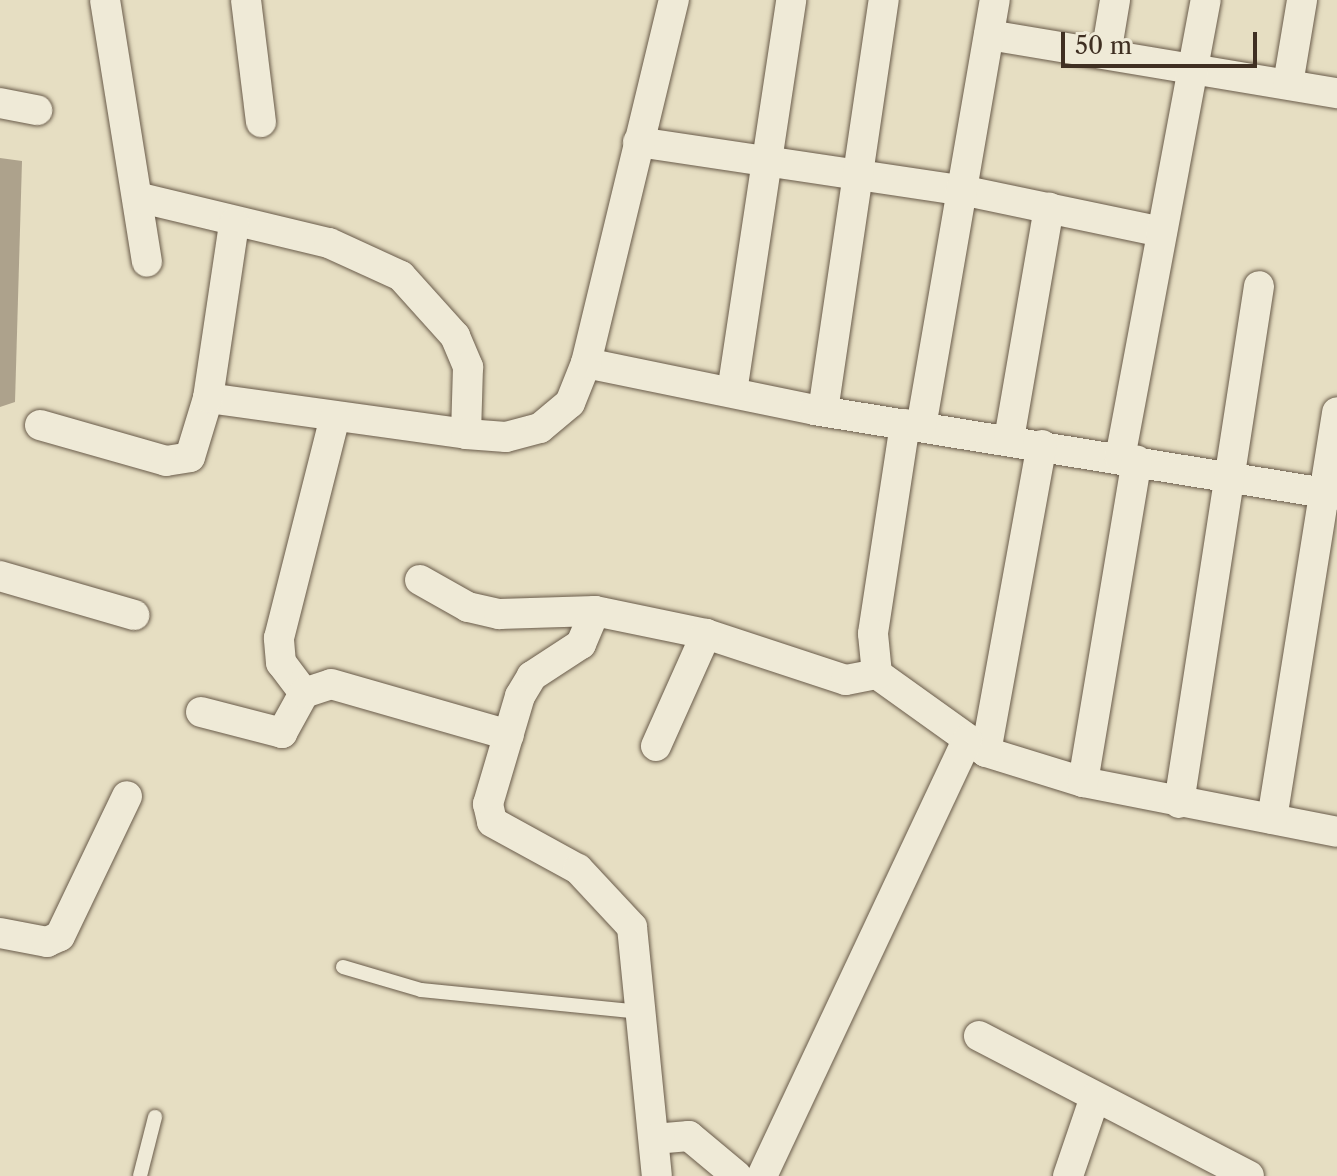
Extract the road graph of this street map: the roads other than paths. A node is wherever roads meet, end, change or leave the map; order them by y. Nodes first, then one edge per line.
1 (105, 0) edge
2 (246, 0) edge
3 (674, 0) edge
4 (791, 0) edge
5 (884, 0) edge
6 (995, 0) edge
7 (1115, 0) edge
8 (1206, 0) edge
9 (1302, 0) edge
10 (989, 35) junction
11 (1106, 54) junction
12 (1193, 68) junction
13 (1288, 84) junction
14 (1337, 93) edge
15 (0, 103) edge
16 (37, 110) dead end
17 (261, 122) dead end
18 (638, 142) junction
19 (767, 161) junction
20 (861, 176) junction
21 (961, 190) junction
22 (137, 197) junction
23 (1049, 207) junction
24 (234, 223) junction
25 (1162, 232) junction
26 (147, 262) dead end
27 (1259, 286) dead end
28 (586, 363) junction
29 (732, 392) junction
30 (208, 398) junction
31 (823, 411) junction
32 (1337, 412) edge
33 (334, 420) junction
34 (40, 425) dead end
35 (913, 425) junction
36 (466, 434) junction
37 (1009, 439) junction
38 (1042, 445) junction
39 (1129, 459) junction
40 (1226, 478) junction
41 (1331, 494) edge
42 (0, 576) edge
43 (420, 580) dead end
44 (595, 611) junction
45 (134, 615) dead end
46 (706, 634) junction
47 (877, 674) junction
48 (304, 693) junction
49 (201, 712) dead end
50 (509, 735) junction
51 (656, 746) dead end
52 (976, 746) junction
53 (1083, 782) junction
54 (127, 796) dead end
55 (1179, 803) junction
56 (1272, 819) junction
57 (1337, 832) edge
58 (0, 933) edge
59 (343, 967) dead end
60 (642, 1012) junction
61 (979, 1036) dead end
62 (1095, 1097) junction
63 (155, 1117) dead end
64 (654, 1139) junction
65 (140, 1176) edge
66 (657, 1176) edge
67 (737, 1176) edge
68 (762, 1176) edge
69 (1068, 1176) edge
70 (1249, 1176) edge

1 - 22 street
2 - 17 street
3 - 18 street
4 - 19 street
5 - 20 street
6 - 10 street
7 - 11 street
8 - 12 street
9 - 13 street
10 - 11 street
10 - 21 street
11 - 12 street
12 - 13 street
12 - 25 street
13 - 14 street
15 - 16 street
18 - 19 street
18 - 28 street
19 - 20 street
19 - 29 street
20 - 21 street
20 - 31 street
21 - 23 street
21 - 35 street
22 - 24 street
22 - 26 street
23 - 25 street
23 - 37 street
24 - 30 street
24 - 36 street
25 - 39 street
27 - 40 street
28 - 29 street
28 - 36 street
29 - 31 street
30 - 33 street
30 - 34 street
31 - 35 street
32 - 41 street
33 - 36 street
33 - 48 street
35 - 37 street
35 - 47 street
37 - 38 street
38 - 39 street
38 - 52 street
39 - 40 street
39 - 53 street
40 - 41 street
40 - 55 street
41 - 56 street
42 - 45 street
43 - 44 street
44 - 46 street
44 - 50 street
46 - 47 street
46 - 51 street
47 - 52 street
48 - 49 street
48 - 50 street
50 - 60 street
52 - 53 street
52 - 68 street
53 - 55 street
54 - 58 street
55 - 56 street
56 - 57 street
59 - 60 lane
60 - 64 street
61 - 62 street
62 - 69 street
62 - 70 street
63 - 65 lane
64 - 66 street
64 - 67 street

